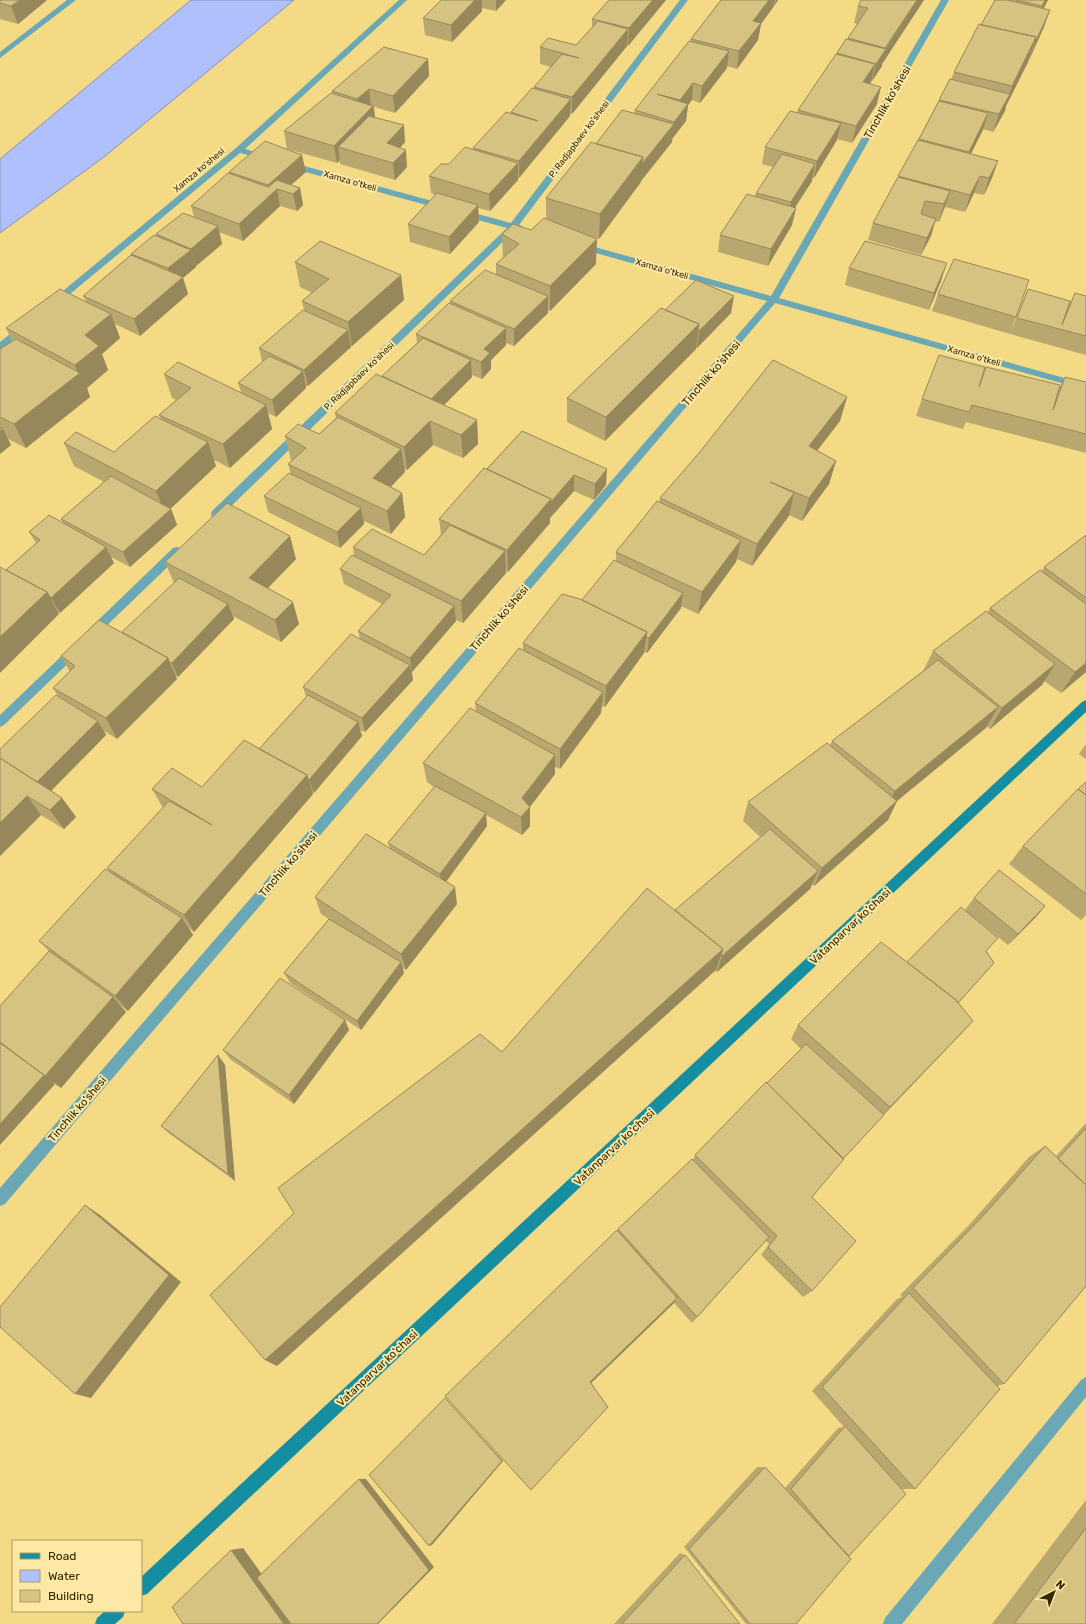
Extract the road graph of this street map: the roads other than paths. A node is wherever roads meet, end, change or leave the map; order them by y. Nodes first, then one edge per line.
1 (72, 0) edge
2 (403, 0) edge
3 (684, 0) edge
4 (945, 0) edge
5 (0, 56) edge
6 (238, 150) junction
7 (513, 227) junction
8 (528, 231) edge
9 (574, 244) edge
10 (773, 300) junction
11 (49, 307) edge
12 (31, 322) edge
13 (0, 347) edge
14 (1086, 387) edge
15 (211, 519) edge
16 (182, 546) edge
17 (1086, 705) edge
18 (0, 722) edge
19 (0, 1199) edge
20 (1086, 1385) edge
21 (142, 1587) edge
22 (116, 1612) edge
23 (103, 1624) edge
24 (891, 1624) edge

1 - 5 street
2 - 6 street, Xamza ko'shesi
3 - 7 street, P. Radjapbaev ko'shesi
4 - 10 street, Tinchlik ko'shesi
6 - 7 street, Xamza o'tkeli
6 - 11 street, Xamza ko'shesi
7 - 8 street, Xamza o'tkeli
7 - 15 street, P. Radjapbaev ko'shesi
9 - 10 street, Xamza o'tkeli
10 - 14 street, Xamza o'tkeli
10 - 19 street, Tinchlik ko'shesi
12 - 13 street
16 - 18 street
17 - 21 street, Vatanparvar ko'chasi
20 - 24 street
22 - 23 street

